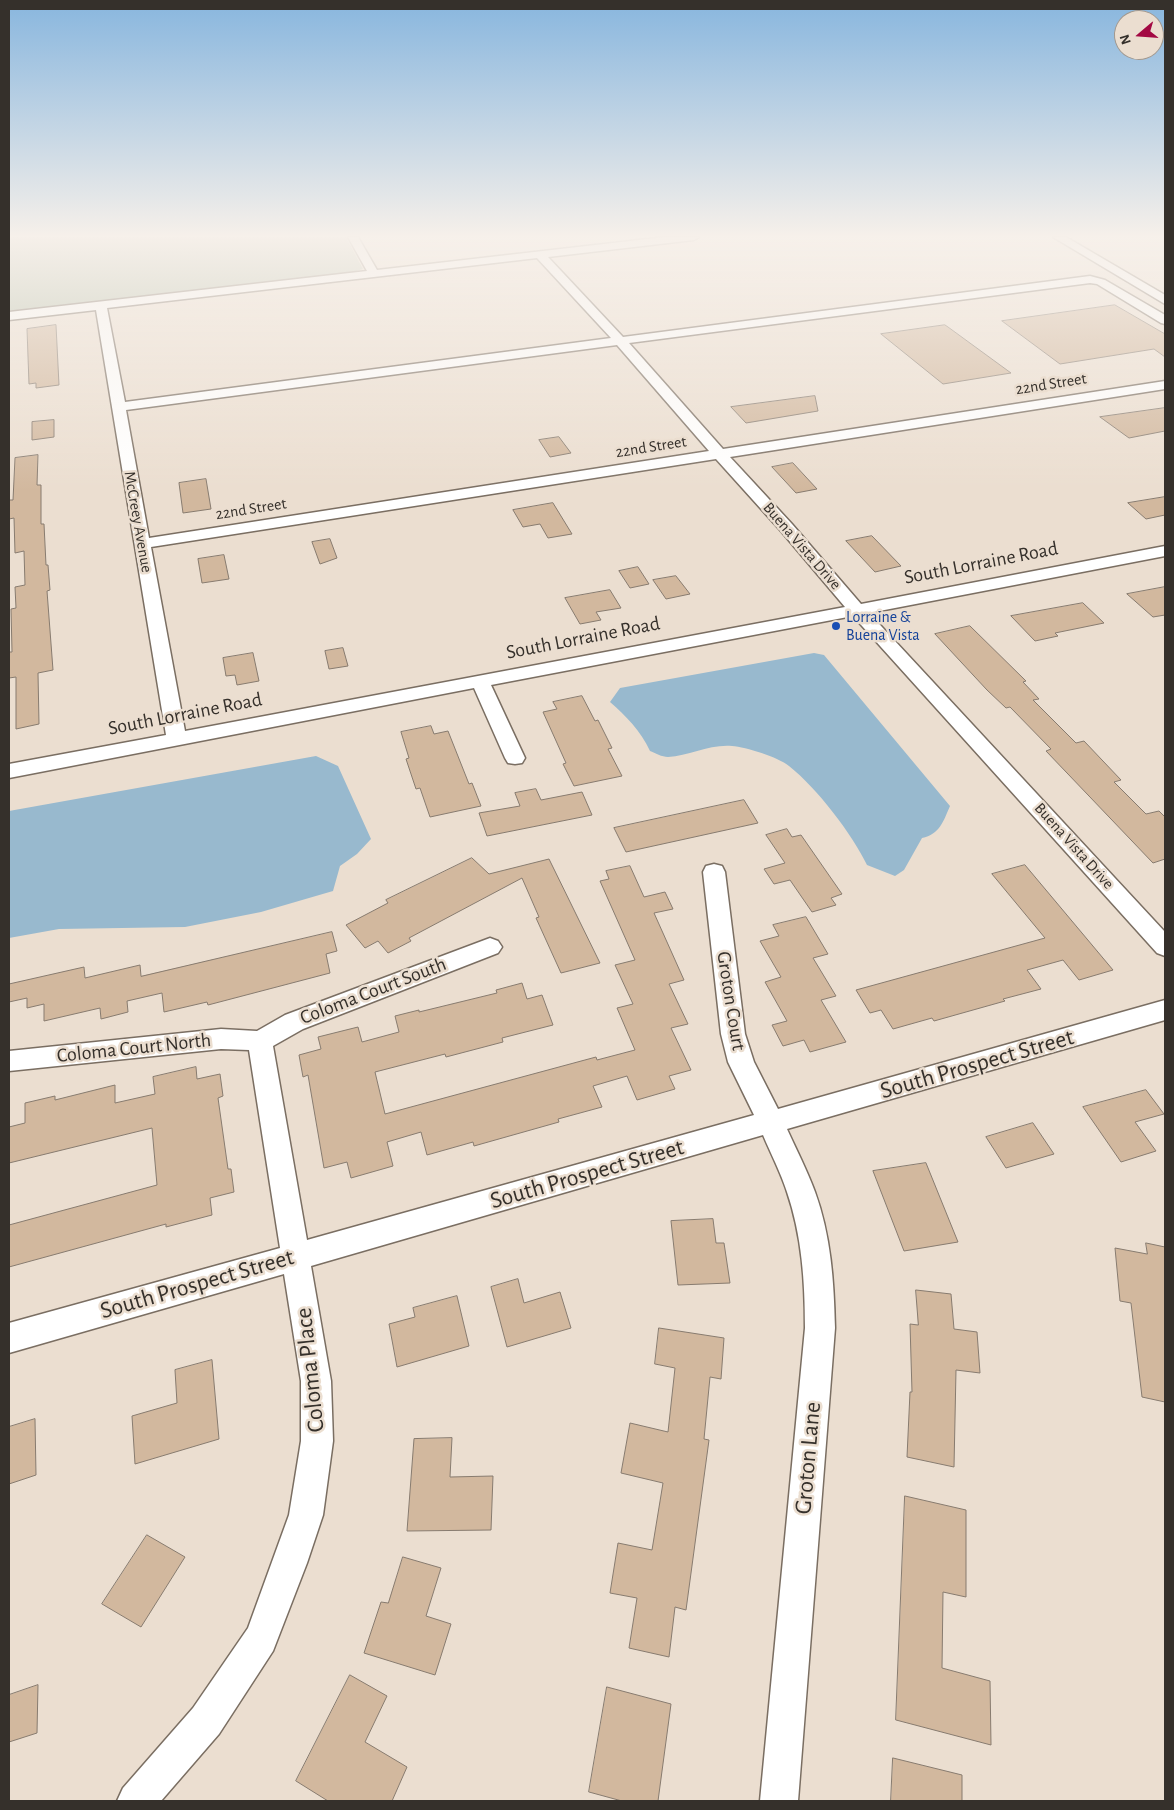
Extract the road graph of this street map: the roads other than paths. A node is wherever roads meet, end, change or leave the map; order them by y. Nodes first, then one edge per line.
1 (104, 321) edge
2 (602, 321) edge
3 (768, 321) edge
4 (620, 341) junction
5 (1165, 385) edge
6 (118, 407) junction
7 (719, 454) junction
8 (142, 544) junction
9 (1165, 551) edge
10 (857, 610) junction
11 (480, 681) junction
12 (176, 738) junction
13 (515, 758) dead end
14 (9, 772) edge
15 (714, 872) dead end
16 (1165, 947) edge
17 (490, 948) dead end
18 (1165, 1010) edge
19 (260, 1041) junction
20 (9, 1060) edge
21 (771, 1122) junction
22 (296, 1257) junction
23 (9, 1338) edge
24 (136, 1801) edge
25 (778, 1801) edge

1 - 6 street, McCreey Avenue
2 - 4 street, Buena Vista Drive
3 - 4 street
4 - 6 street
4 - 7 street, Buena Vista Drive
5 - 7 street, 22nd Street
6 - 8 street, McCreey Avenue
7 - 8 street, 22nd Street
7 - 10 street, Buena Vista Drive
8 - 12 street, McCreey Avenue
9 - 10 street, South Lorraine Road
10 - 11 street, South Lorraine Road
10 - 16 street, Buena Vista Drive
11 - 12 street, South Lorraine Road
11 - 13 street
12 - 14 street, South Lorraine Road
15 - 21 street, Groton Court
17 - 19 street, Coloma Court South
18 - 21 street, South Prospect Street
19 - 20 street, Coloma Court North
19 - 22 street, Coloma Place
21 - 22 street, South Prospect Street
21 - 25 street, Groton Lane
22 - 23 street, South Prospect Street
22 - 24 street, Coloma Place

